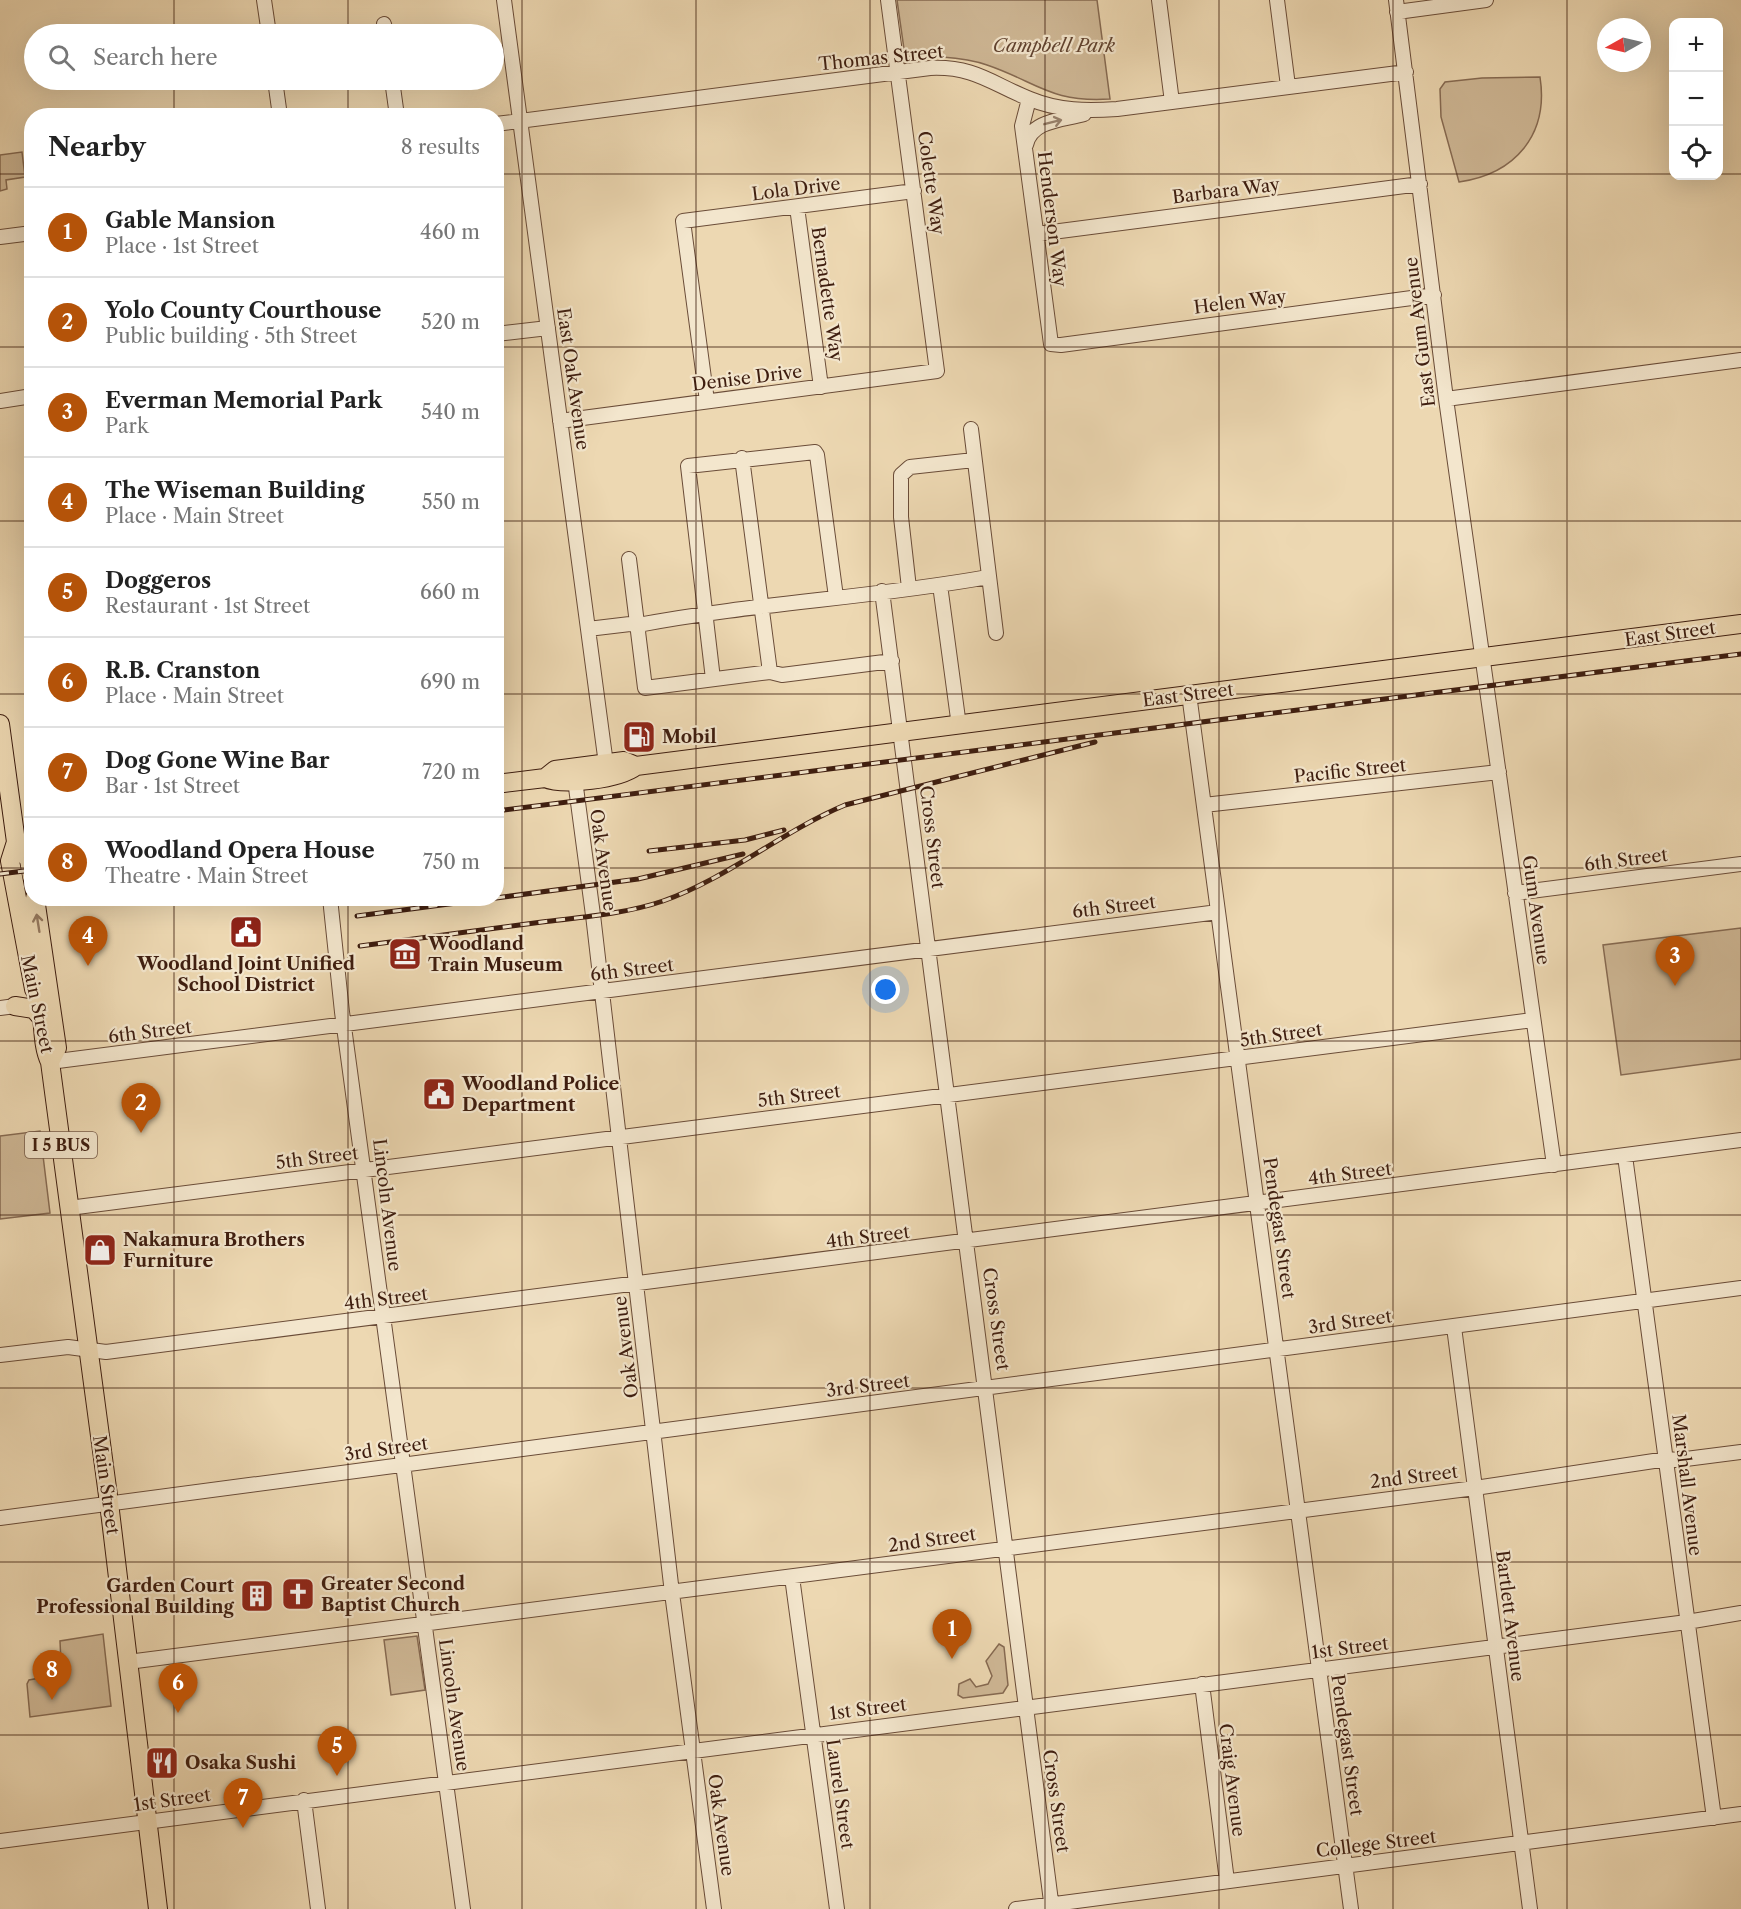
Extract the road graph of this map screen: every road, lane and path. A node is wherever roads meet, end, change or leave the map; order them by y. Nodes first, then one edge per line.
1 (264, 0) edge
2 (504, 0) edge
3 (888, 0) edge
4 (1159, 0) edge
5 (1277, 0) edge
6 (1486, 0) edge
7 (1396, 6) edge
8 (268, 24) edge
9 (898, 72) junction
10 (1406, 72) junction
11 (1288, 87) junction
12 (276, 90) edge
13 (393, 90) edge
14 (1029, 99) junction
15 (1172, 102) junction
16 (279, 108) edge
17 (396, 108) edge
18 (1095, 111) junction
19 (520, 120) junction
20 (504, 123) edge
21 (1025, 150) junction
22 (1420, 184) junction
23 (914, 191) junction
24 (797, 207) junction
25 (24, 234) edge
26 (1037, 234) junction
27 (0, 237) edge
28 (1434, 295) junction
29 (548, 328) junction
30 (504, 333) edge
31 (1051, 344) joint
32 (1741, 360) edge
33 (938, 371) joint
34 (821, 387) junction
35 (24, 397) edge
36 (1446, 399) junction
37 (0, 400) edge
38 (707, 401) junction
39 (560, 421) junction
40 (971, 429) dead end
41 (742, 458) junction
42 (974, 460) junction
43 (629, 559) dead end
44 (988, 577) junction
45 (940, 585) junction
46 (909, 588) junction
47 (882, 591) junction
48 (836, 597) junction
49 (761, 606) junction
50 (706, 612) junction
51 (1741, 624) edge
52 (638, 625) junction
53 (588, 629) junction
54 (996, 633) dead end
55 (1483, 659) junction
56 (892, 661) junction
57 (770, 672) junction
58 (713, 679) junction
59 (1189, 694) junction
60 (0, 724) edge
61 (959, 726) junction
62 (901, 734) junction
63 (606, 764) junction
64 (636, 766) junction
65 (1499, 772) junction
66 (545, 778) junction
67 (574, 780) junction
68 (504, 783) edge
69 (1204, 805) junction
70 (16, 842) edge
71 (1741, 864) edge
72 (1515, 893) junction
73 (36, 906) edge
74 (331, 906) edge
75 (1218, 912) junction
76 (929, 949) junction
77 (34, 989) junction
78 (602, 992) junction
79 (7, 1007) edge
80 (40, 1016) junction
81 (1533, 1020) junction
82 (345, 1025) junction
83 (1238, 1059) junction
84 (50, 1064) junction
85 (948, 1096) junction
86 (619, 1137) junction
87 (1741, 1140) edge
88 (1625, 1156) junction
89 (1554, 1165) junction
90 (364, 1170) junction
91 (1257, 1204) junction
92 (69, 1208) junction
93 (967, 1242) junction
94 (637, 1285) junction
95 (1741, 1288) edge
96 (1644, 1302) junction
97 (384, 1317) junction
98 (1454, 1327) junction
99 (87, 1349) junction
100 (1277, 1350) junction
101 (0, 1355) edge
102 (986, 1388) junction
103 (654, 1432) junction
104 (1741, 1452) edge
105 (1667, 1459) junction
106 (403, 1465) junction
107 (1475, 1488) junction
108 (109, 1503) junction
109 (1298, 1510) junction
110 (0, 1518) edge
111 (1006, 1549) junction
112 (792, 1577) junction
113 (672, 1593) junction
114 (1741, 1613) edge
115 (1687, 1623) junction
116 (425, 1625) junction
117 (1496, 1647) junction
118 (128, 1662) junction
119 (1319, 1670) junction
120 (1202, 1684) junction
121 (1025, 1707) junction
122 (813, 1734) junction
123 (692, 1750) junction
124 (447, 1782) junction
125 (304, 1800) junction
126 (1741, 1815) edge
127 (1714, 1818) junction
128 (148, 1821) junction
129 (0, 1841) edge
130 (1522, 1843) junction
131 (1345, 1866) junction
132 (1227, 1881) junction
133 (1052, 1907) edge
134 (158, 1909) edge
135 (318, 1909) edge
136 (463, 1909) edge
137 (714, 1909) edge
138 (837, 1909) edge
139 (1016, 1909) edge
140 (1351, 1909) edge
141 (1530, 1909) edge

1 - 8 street
2 - 19 street, East Oak Avenue
3 - 9 street, Colette Way
4 - 15 street
5 - 11 street
6 - 7 street
7 - 10 street, East Gum Avenue
9 - 14 street, Thomas Street
9 - 19 street, Thomas Street
9 - 23 street, Colette Way
10 - 11 street, Thomas Street
10 - 22 street, East Gum Avenue
11 - 15 street, Thomas Street
12 - 16 street
13 - 17 street
14 - 18 street, Thomas Street
14 - 21 street, Henderson Way
15 - 18 street, Thomas Street
21 -> 18 street
19 - 20 street, Thomas Street
19 - 29 street, East Oak Avenue
21 - 26 street, Henderson Way
22 - 26 street, Barbara Way
22 - 28 street, East Gum Avenue
23 - 24 street, Lola Drive
23 - 33 street, Colette Way
24 - 34 street, Bernadette Way
24 - 38 street, Lola Drive
25 - 27 street
26 - 31 street, Henderson Way
28 - 31 street, Helen Way
28 - 36 street, East Gum Avenue
29 - 30 street
29 - 39 street, East Oak Avenue
32 - 36 street
33 - 34 street, Denise Drive
34 - 38 street, Denise Drive
35 - 37 street
36 - 55 street, East Gum Avenue
38 - 39 street, Denise Drive
39 - 53 street, East Oak Avenue
40 - 42 street
41 - 48 street
41 - 49 street
41 - 50 street
42 - 44 street
42 - 46 street
43 - 52 street
44 - 45 street
44 - 54 street
45 - 46 street
45 - 61 street
46 - 47 street
47 - 48 street
47 - 56 street, Cross Street
48 - 49 street
49 - 50 street
49 - 57 street
50 - 52 street
50 - 58 street
51 - 55 main road, East Street
52 - 53 street
52 - 58 street
53 - 63 street, East Oak Avenue
55 - 59 main road, East Street
55 - 65 street, Gum Avenue
56 - 57 street
56 - 62 street, Cross Street
57 - 58 street
59 - 61 main road, East Street
59 - 69 street, Pendegast Street
60 - 70 main road, I 5 BUS
61 - 62 main road, East Street
62 - 64 main road, East Street
62 - 76 street, Cross Street
63 - 64 main road, East Street
63 - 66 main road, East Street
64 - 67 main road, East Street
65 - 69 street, Pacific Street
65 - 72 street, Gum Avenue
66 - 67 main road, East Street
66 - 68 main road, East Street
67 - 78 street, Oak Avenue
69 - 75 street, Pendegast Street
70 - 77 main road, Main Street / I 5 BUS
71 - 72 street, 6th Street
72 - 81 street, Gum Avenue
84 -> 73 main road, Main Street / I 5 BUS
74 - 82 street, Lincoln Avenue
75 - 76 street, 6th Street
75 - 83 street, Pendegast Street
76 - 78 street, 6th Street
76 - 85 street, Cross Street
77 - 79 main road
77 - 80 main road, Main Street / I 5 BUS
78 - 82 street, 6th Street
78 - 86 street, Oak Avenue
79 - 80 main road
80 - 84 main road, Main Street / I 5 BUS
81 - 83 street, 5th Street
81 - 89 street, Gum Avenue
82 - 84 street, 6th Street
82 - 90 street, Lincoln Avenue
83 - 85 street, 5th Street
83 - 91 street, Pendegast Street
84 - 92 main road, Main Street / I 5 BUS
85 - 86 street, 5th Street
85 - 93 street, Cross Street
86 - 90 street, 5th Street
86 - 94 street, Oak Avenue
87 - 88 street, 4th Street
88 - 89 street, 4th Street
88 - 96 street, Marshall Avenue
89 - 91 street, 4th Street
90 - 92 street, 5th Street
90 - 97 street, Lincoln Avenue
91 - 93 street, 4th Street
91 - 100 street, Pendegast Street
92 - 99 main road, Main Street / I 5 BUS
93 - 94 street, 4th Street
93 - 102 street, Cross Street
94 - 97 street, 4th Street
94 - 103 street, Oak Avenue
95 - 96 street, 3rd Street
96 - 98 street, 3rd Street
96 - 105 street, Marshall Avenue
97 - 99 street, 4th Street
97 - 106 street, Lincoln Avenue
98 - 100 street, 3rd Street
98 - 107 street, Bartlett Avenue
99 - 101 street, 4th Street
99 - 108 main road, Main Street / I 5 BUS
100 - 102 street, 3rd Street
100 - 109 street, Pendegast Street
102 - 103 street, 3rd Street
102 - 111 street, Cross Street
103 - 106 street, 3rd Street
103 - 113 street, Oak Avenue
104 - 105 street, 2nd Street
105 - 107 street, 2nd Street
105 - 115 street, Marshall Avenue
106 - 108 street, 3rd Street
106 - 116 street, Lincoln Avenue
107 - 109 street, 2nd Street
107 - 117 street, Bartlett Avenue
108 - 110 street, 3rd Street
108 - 118 main road, Main Street / I 5 BUS
109 - 111 street, 2nd Street
109 - 119 street, Pendegast Street
111 - 112 street, 2nd Street
111 - 121 street, Cross Street
112 - 113 street, 2nd Street
112 - 122 street, Laurel Street
113 - 116 street, 2nd Street
113 - 123 street, Oak Avenue
114 - 115 street, 1st Street
115 - 117 street, 1st Street
115 - 127 street, Marshall Avenue
116 - 118 street, 2nd Street
116 - 124 street, Lincoln Avenue
117 - 119 street, 1st Street
117 - 130 street, Bartlett Avenue
118 - 128 main road, Main Street / I 5 BUS
119 - 120 street, 1st Street
119 - 131 street, Pendegast Street
120 - 121 street, 1st Street
120 - 132 street, Craig Avenue
121 - 122 street, 1st Street
121 - 133 street, Cross Street
122 - 123 street, 1st Street
122 - 138 street, Laurel Street
123 - 124 street, 1st Street
123 - 137 street, Oak Avenue
124 - 125 street, 1st Street
124 - 136 street, Lincoln Avenue
125 - 128 street, 1st Street
125 - 135 street
126 - 127 street, College Street
127 - 130 street, College Street
128 - 129 street, 1st Street
128 - 134 main road, Main Street / I 5 BUS
130 - 131 street, College Street
130 - 141 street, Bartlett Avenue
131 - 132 street, College Street
131 - 140 street, Pendegast Street
132 - 133 street, College Street
133 - 139 street, College Street

